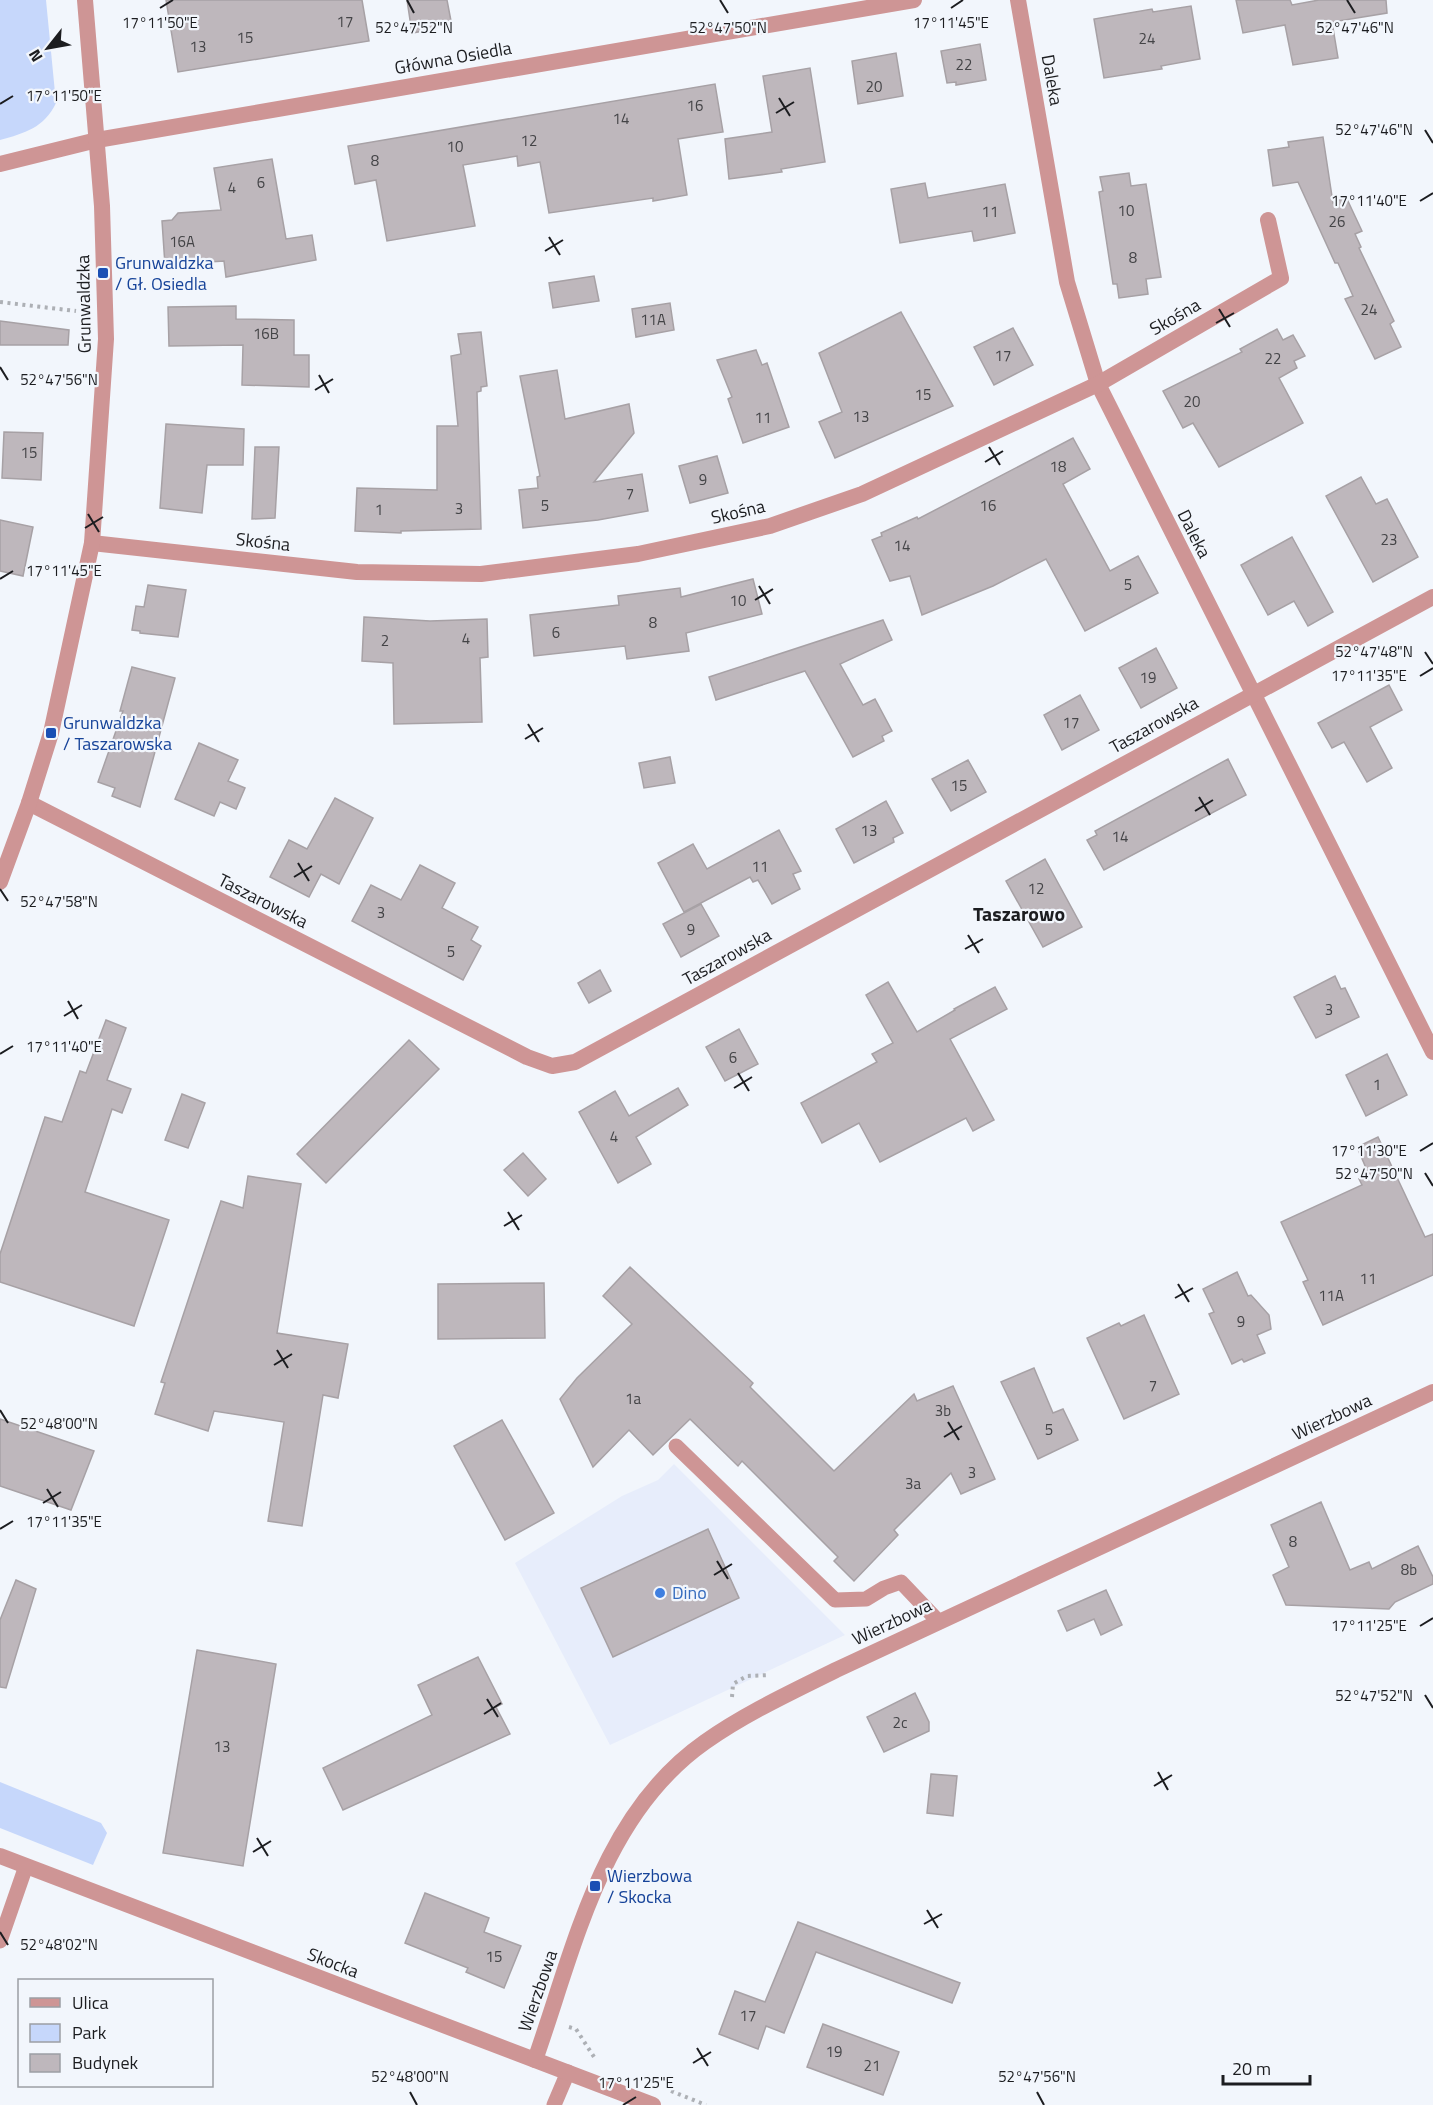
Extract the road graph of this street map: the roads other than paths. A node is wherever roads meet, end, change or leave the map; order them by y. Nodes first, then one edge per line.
1 (85, 0) edge
2 (914, 0) edge
3 (1018, 0) edge
4 (97, 140) junction
5 (0, 164) edge
6 (1268, 220) dead end
7 (1098, 384) junction
8 (92, 543) junction
9 (1433, 597) edge
10 (1252, 694) junction
11 (29, 803) junction
12 (0, 882) edge
13 (1433, 1052) edge
14 (1433, 1392) edge
15 (676, 1446) dead end
16 (939, 1622) junction
17 (0, 1856) edge
18 (26, 1866) junction
19 (0, 1941) edge
20 (535, 2060) junction
21 (568, 2072) junction
22 (554, 2105) edge
23 (653, 2105) edge

1 - 4 street, Grunwaldzka
2 - 4 street, Główna Osiedla
3 - 7 street, Daleka
4 - 5 street, Główna Osiedla
4 - 8 street, Grunwaldzka
6 - 7 street, Skośna
7 - 8 street, Skośna
7 - 10 street, Daleka
8 - 11 street, Grunwaldzka
9 - 10 street, Taszarowska
10 - 11 street, Taszarowska
10 - 13 street, Daleka
11 - 12 street, Grunwaldzka
14 - 16 street, Wierzbowa
15 - 16 lane
16 - 20 street, Wierzbowa
17 - 18 street, Skocka
18 - 19 lane
18 - 20 street, Skocka
20 - 21 street, Skocka
21 - 22 lane
21 - 23 street, Skocka

